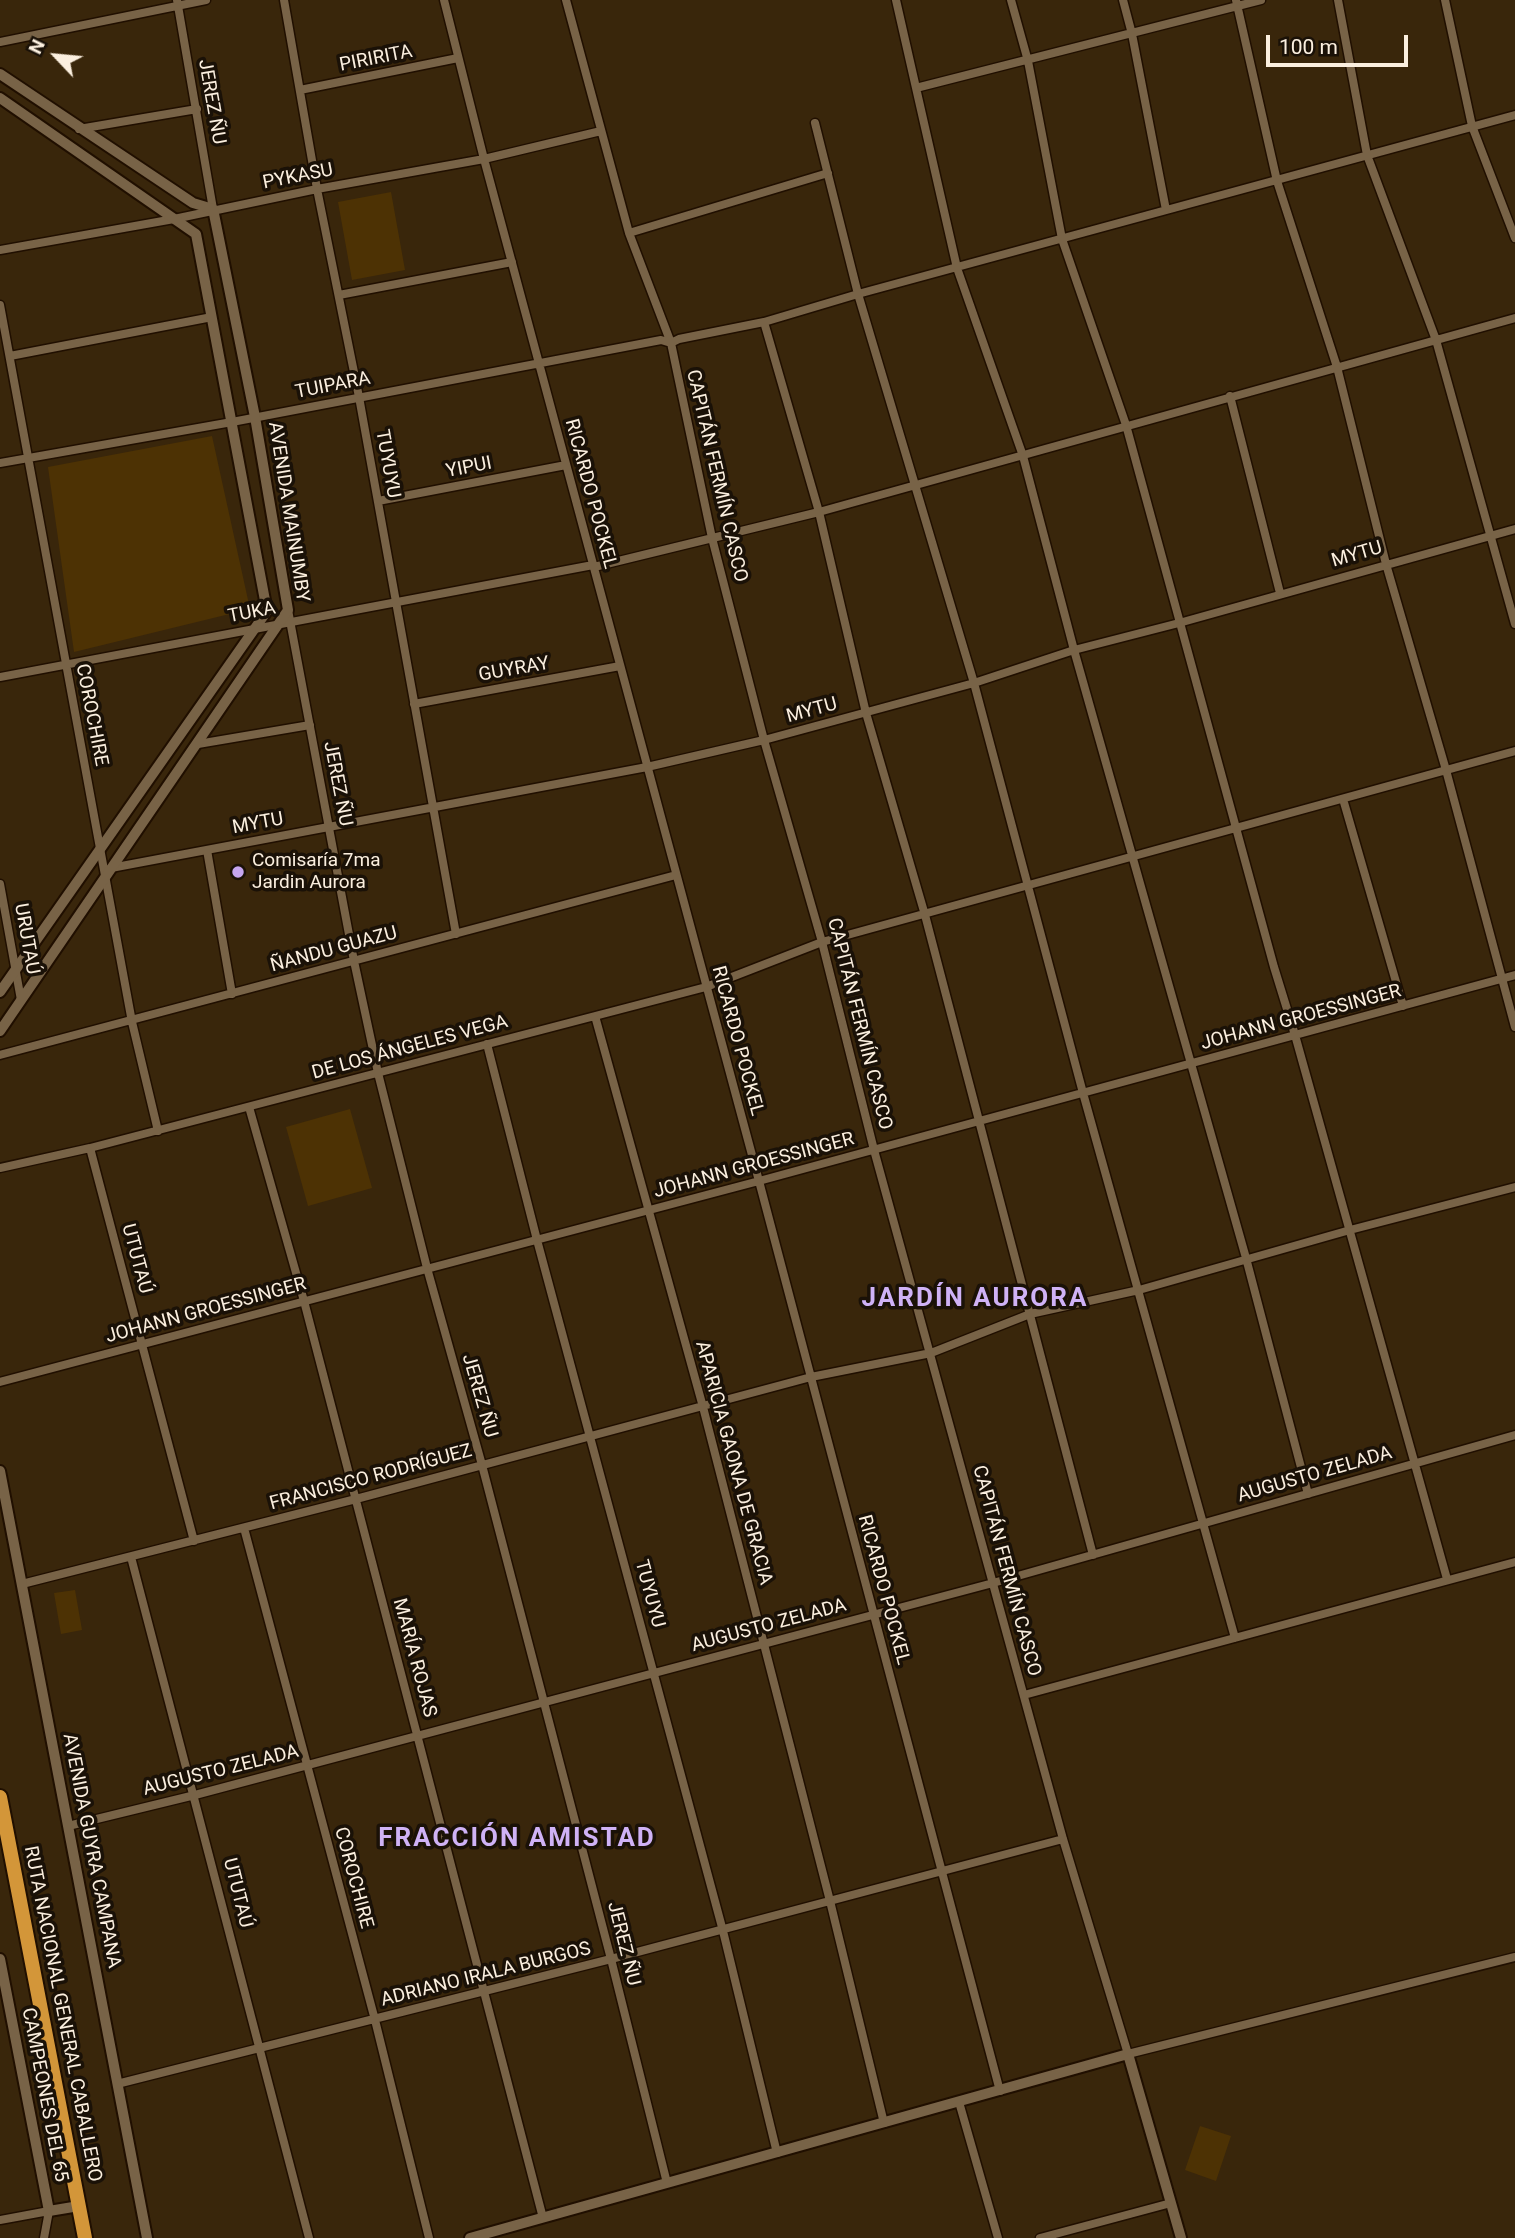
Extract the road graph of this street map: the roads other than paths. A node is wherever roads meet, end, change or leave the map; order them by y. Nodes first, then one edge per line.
1 (206, 0) edge
2 (284, 0) edge
3 (444, 0) edge
4 (566, 0) edge
5 (896, 0) edge
6 (1011, 0) edge
7 (1124, 0) edge
8 (1261, 0) edge
9 (1338, 0) edge
10 (1446, 0) edge
11 (177, 2) edge
12 (1237, 3) edge
13 (1132, 34) junction
14 (0, 42) edge
15 (458, 58) junction
16 (1028, 61) junction
17 (0, 74) edge
18 (916, 88) junction
19 (300, 90) junction
20 (0, 98) edge
21 (197, 109) junction
22 (1515, 115) edge
23 (815, 123) dead end
24 (1472, 126) junction
25 (79, 129) junction
26 (601, 131) junction
27 (1367, 155) junction
28 (484, 159) junction
29 (828, 173) junction
30 (1276, 181) junction
31 (317, 189) junction
32 (214, 209) junction
33 (1166, 211) junction
34 (174, 219) junction
35 (629, 233) junction
36 (1515, 238) edge
37 (1062, 239) junction
38 (0, 250) edge
39 (512, 262) junction
40 (957, 268) junction
41 (858, 294) junction
42 (339, 295) junction
43 (0, 305) edge
44 (212, 317) junction
45 (1515, 318) edge
46 (764, 322) junction
47 (1436, 340) junction
48 (671, 343) junction
49 (10, 356) junction
50 (539, 363) junction
51 (1337, 367) junction
52 (1230, 396) junction
53 (359, 397) junction
54 (255, 417) junction
55 (233, 422) junction
56 (1126, 425) junction
57 (1023, 456) junction
58 (29, 458) junction
59 (0, 463) edge
60 (566, 465) junction
61 (915, 484) junction
62 (377, 501) junction
63 (819, 512) junction
64 (1515, 528) edge
65 (1489, 536) junction
66 (712, 538) junction
67 (1386, 564) junction
68 (594, 566) junction
69 (1280, 593) junction
70 (395, 604) junction
71 (286, 619) junction
72 (1180, 623) junction
73 (1515, 624) edge
74 (254, 629) junction
75 (1074, 650) junction
76 (65, 665) junction
77 (621, 667) junction
78 (0, 677) edge
79 (974, 683) junction
80 (414, 705) junction
81 (866, 713) junction
82 (310, 725) junction
83 (764, 740) junction
84 (198, 744) junction
85 (1515, 751) edge
86 (648, 767) junction
87 (1446, 770) junction
88 (1343, 799) junction
89 (433, 808) junction
90 (330, 827) junction
91 (1236, 827) junction
92 (101, 846) junction
93 (207, 850) junction
94 (1132, 856) junction
95 (108, 871) junction
96 (676, 875) junction
97 (0, 884) edge
98 (1027, 885) junction
99 (925, 915) junction
100 (456, 934) junction
101 (822, 942) junction
102 (354, 961) junction
103 (16, 970) junction
104 (1515, 975) edge
105 (1502, 979) junction
106 (706, 987) junction
107 (0, 992) edge
108 (232, 994) junction
109 (21, 1000) junction
110 (1403, 1006) junction
111 (595, 1016) junction
112 (132, 1022) junction
113 (1515, 1027) edge
114 (0, 1031) edge
115 (1295, 1035) junction
116 (487, 1044) junction
117 (0, 1055) edge
118 (1191, 1064) junction
119 (378, 1073) junction
120 (1083, 1093) junction
121 (249, 1107) junction
122 (979, 1122) junction
123 (158, 1131) junction
124 (90, 1148) junction
125 (874, 1150) junction
126 (0, 1167) edge
127 (760, 1181) junction
128 (1515, 1187) edge
129 (650, 1211) junction
130 (1350, 1230) junction
131 (537, 1240) junction
132 (1246, 1258) junction
133 (427, 1268) junction
134 (1139, 1290) junction
135 (304, 1301) junction
136 (1030, 1314) junction
137 (142, 1346) junction
138 (931, 1353) junction
139 (811, 1377) junction
140 (0, 1382) edge
141 (703, 1408) junction
142 (1515, 1435) edge
143 (591, 1437) junction
144 (1413, 1464) junction
145 (482, 1465) junction
146 (0, 1471) edge
147 (1308, 1494) junction
148 (356, 1499) junction
149 (1204, 1524) junction
150 (244, 1528) junction
151 (194, 1541) junction
152 (1094, 1555) junction
153 (131, 1557) junction
154 (1515, 1562) edge
155 (1447, 1579) junction
156 (993, 1583) junction
157 (22, 1584) junction
158 (873, 1615) junction
159 (1235, 1638) junction
160 (764, 1644) junction
161 (654, 1674) junction
162 (1024, 1695) junction
163 (544, 1701) junction
164 (418, 1735) junction
165 (307, 1766) junction
166 (195, 1795) junction
167 (0, 1797) edge
168 (68, 1826) junction
169 (1063, 1839) junction
170 (942, 1870) junction
171 (830, 1901) junction
172 (723, 1931) junction
173 (1515, 1957) edge
174 (0, 1959) edge
175 (611, 1959) junction
176 (484, 1991) junction
177 (375, 2020) junction
178 (260, 2049) junction
179 (1128, 2054) junction
180 (117, 2084) junction
181 (1000, 2091) junction
182 (959, 2102) junction
183 (884, 2123) junction
184 (777, 2153) junction
185 (667, 2183) junction
186 (1171, 2203) junction
187 (79, 2206) junction
188 (49, 2211) junction
189 (542, 2218) junction
190 (0, 2220) edge
191 (44, 2238) edge
192 (85, 2238) edge
193 (147, 2238) edge
194 (309, 2238) edge
195 (429, 2238) edge
196 (470, 2238) edge
197 (998, 2238) edge
198 (1040, 2238) edge
199 (1181, 2238) edge

1 - 11 street
2 - 19 street, TUYUYU
3 - 15 street, RICARDO POCKEL
4 - 26 street, CAPITÁN FERMÍN CASCO
5 - 18 street
6 - 16 street
7 - 13 street
8 - 12 street
9 - 27 street
10 - 24 street
11 - 14 street
11 - 21 street, JEREZ ÑU
12 - 13 street
12 - 30 street
13 - 16 street
13 - 33 street
15 - 19 street, PIRIRITA
15 - 28 street, RICARDO POCKEL
16 - 18 street
16 - 37 street
17 - 25 street
18 - 40 street
19 - 31 street, TUYUYU
20 - 34 street, AVENIDA MAINUMBY
21 - 25 street
21 - 32 street, JEREZ ÑU
22 - 24 street, TUIPARA
23 - 29 street
24 - 27 street, TUIPARA
24 - 36 street
25 - 32 street
26 - 28 street, PYKASU
26 - 35 street, CAPITÁN FERMÍN CASCO
27 - 30 street, TUIPARA
27 - 47 street
28 - 31 street, PYKASU
28 - 39 street, RICARDO POCKEL
29 - 35 street
29 - 41 street
30 - 33 street, TUIPARA
30 - 51 street
31 - 32 street, PYKASU
31 - 42 street, TUYUYU
32 - 34 street, PYKASU
32 - 54 street, AVENIDA MAINUMBY
33 - 37 street, TUIPARA
34 - 38 street, PYKASU
34 - 44 street, AVENIDA MAINUMBY
35 - 48 street, CAPITÁN FERMÍN CASCO
37 - 40 street, TUIPARA
37 - 56 street
39 - 42 street
39 - 50 street, RICARDO POCKEL
40 - 41 street, TUIPARA
40 - 57 street
41 - 46 street, TUIPARA
41 - 61 street
42 - 53 street, TUYUYU
43 - 49 street, COROCHIRE
44 - 49 street
44 - 55 street, AVENIDA MAINUMBY
45 - 47 street, TUKA
46 - 48 street, TUIPARA
46 - 63 street
47 - 51 street, TUKA
47 - 65 street
48 - 50 street, TUIPARA
48 - 66 street, CAPITÁN FERMÍN CASCO
49 - 58 street, COROCHIRE
50 - 53 street, TUIPARA
50 - 60 street, RICARDO POCKEL
51 - 52 street, TUKA
51 - 67 street
52 - 56 street, TUKA
52 - 69 street
53 - 54 street, TUIPARA
53 - 62 street, TUYUYU
54 - 55 street, TUIPARA
54 - 71 street, AVENIDA MAINUMBY
55 - 58 street, TUIPARA
55 - 74 street, AVENIDA MAINUMBY
56 - 57 street, TUKA
56 - 72 street
57 - 61 street, TUKA
57 - 75 street
58 - 59 street, TUIPARA
58 - 76 street, COROCHIRE
60 - 62 street, YIPUI
60 - 68 street, RICARDO POCKEL
61 - 63 street, TUKA
61 - 79 street
62 - 70 street, TUYUYU
63 - 66 street, TUKA
63 - 81 street
64 - 65 street, MYTU
65 - 67 street, MYTU
65 - 73 street
66 - 68 street, TUKA
66 - 83 street, CAPITÁN FERMÍN CASCO
67 - 69 street, MYTU
67 - 87 street
68 - 70 street, TUKA
68 - 77 street, RICARDO POCKEL
69 - 72 street, MYTU
70 - 71 street, TUKA
70 - 80 street, TUYUYU
71 - 74 street, TUKA
71 - 82 street, JEREZ ÑU
71 - 84 street, AVENIDA MAINUMBY
72 - 75 street, MYTU
72 - 91 street
74 - 76 street, TUKA
74 - 92 street, AVENIDA MAINUMBY
75 - 79 street, MYTU
75 - 94 street
76 - 78 street, TUKA
76 - 92 street, COROCHIRE
77 - 80 street, GUYRAY
77 - 86 street, RICARDO POCKEL
79 - 81 street, MYTU
79 - 98 street
80 - 89 street, TUYUYU
81 - 83 street, MYTU
81 - 99 street
82 - 84 street
82 - 90 street, JEREZ ÑU
83 - 86 street, MYTU
83 - 101 street, CAPITÁN FERMÍN CASCO
84 - 95 street, AVENIDA MAINUMBY
85 - 87 street, DE LOS ÁNGELES VEGA
86 - 89 street, MYTU
86 - 96 street, RICARDO POCKEL
87 - 88 street, DE LOS ÁNGELES VEGA
87 - 105 street
88 - 91 street, DE LOS ÁNGELES VEGA
88 - 110 street
89 - 90 street, MYTU
89 - 100 street, TUYUYU
90 - 93 street, MYTU
90 - 102 street, JEREZ ÑU
91 - 94 street, DE LOS ÁNGELES VEGA
91 - 115 street
92 - 95 street, COROCHIRE
92 - 103 street, AVENIDA MAINUMBY
93 - 95 street, MYTU
93 - 108 street
94 - 98 street, DE LOS ÁNGELES VEGA
94 - 118 street
95 - 109 street, AVENIDA MAINUMBY
95 - 112 street, COROCHIRE
96 - 100 street, ÑANDU GUAZU
96 - 106 street, RICARDO POCKEL
97 - 103 street, URUTAÚ
98 - 99 street, DE LOS ÁNGELES VEGA
98 - 120 street
99 - 101 street, DE LOS ÁNGELES VEGA
99 - 122 street
100 - 102 street, ÑANDU GUAZU
101 - 106 street, DE LOS ÁNGELES VEGA
101 - 125 street, CAPITÁN FERMÍN CASCO
102 - 108 street, ÑANDU GUAZU
102 - 119 street, JEREZ ÑU
103 - 107 street, AVENIDA MAINUMBY
103 - 109 street, URUTAÚ
104 - 105 street, JOHANN GROESSINGER
105 - 110 street, JOHANN GROESSINGER
105 - 113 street
106 - 111 street, DE LOS ÁNGELES VEGA
106 - 127 street, RICARDO POCKEL
108 - 112 street, ÑANDU GUAZU
109 - 114 street, AVENIDA MAINUMBY
110 - 115 street, JOHANN GROESSINGER
111 - 116 street, DE LOS ÁNGELES VEGA
111 - 129 street, APARICIA GAONA DE GRACIA
112 - 117 street, ÑANDU GUAZU
112 - 123 street, COROCHIRE
115 - 118 street, JOHANN GROESSINGER
115 - 130 street
116 - 119 street, DE LOS ÁNGELES VEGA
116 - 131 street, TUYUYU
118 - 120 street, JOHANN GROESSINGER
118 - 132 street
119 - 121 street, DE LOS ÁNGELES VEGA
119 - 133 street, JEREZ ÑU
120 - 122 street, JOHANN GROESSINGER
120 - 134 street
121 - 123 street, DE LOS ÁNGELES VEGA
121 - 135 street, MARÍA ROJAS
122 - 125 street, JOHANN GROESSINGER
122 - 136 street
123 - 124 street, DE LOS ÁNGELES VEGA
124 - 126 street, DE LOS ÁNGELES VEGA
124 - 137 street, UTUTAÚ
125 - 127 street, JOHANN GROESSINGER
125 - 138 street, CAPITÁN FERMÍN CASCO
127 - 129 street, JOHANN GROESSINGER
127 - 139 street, RICARDO POCKEL
128 - 130 street, FRANCISCO RODRÍGUEZ
129 - 131 street, JOHANN GROESSINGER
129 - 141 street, APARICIA GAONA DE GRACIA
130 - 132 street, FRANCISCO RODRÍGUEZ
130 - 144 street
131 - 133 street, JOHANN GROESSINGER
131 - 143 street, TUYUYU
132 - 134 street, FRANCISCO RODRÍGUEZ
132 - 147 street
133 - 135 street, JOHANN GROESSINGER
133 - 145 street, JEREZ ÑU
134 - 136 street, FRANCISCO RODRÍGUEZ
134 - 149 street
135 - 137 street, JOHANN GROESSINGER
135 - 148 street, MARÍA ROJAS
136 - 138 street, FRANCISCO RODRÍGUEZ
136 - 152 street
137 - 140 street, JOHANN GROESSINGER
137 - 151 street, UTUTAÚ
138 - 139 street, FRANCISCO RODRÍGUEZ
138 - 156 street, CAPITÁN FERMÍN CASCO
139 - 141 street, FRANCISCO RODRÍGUEZ
139 - 158 street, RICARDO POCKEL
141 - 143 street, FRANCISCO RODRÍGUEZ
141 - 160 street, APARICIA GAONA DE GRACIA
142 - 144 street, AUGUSTO ZELADA
143 - 145 street, FRANCISCO RODRÍGUEZ
143 - 161 street, TUYUYU
144 - 147 street, AUGUSTO ZELADA
144 - 155 street
145 - 148 street, FRANCISCO RODRÍGUEZ
145 - 163 street, JEREZ ÑU
146 - 157 street, AVENIDA GUYRA CAMPANA
147 - 149 street, AUGUSTO ZELADA
148 - 150 street, FRANCISCO RODRÍGUEZ
148 - 164 street, MARÍA ROJAS
149 - 152 street, AUGUSTO ZELADA
149 - 159 street
150 - 151 street, FRANCISCO RODRÍGUEZ
150 - 165 street, COROCHIRE
151 - 153 street, FRANCISCO RODRÍGUEZ
152 - 156 street, AUGUSTO ZELADA
153 - 157 street, FRANCISCO RODRÍGUEZ
153 - 166 street, UTUTAÚ
154 - 155 street
155 - 159 street
156 - 158 street, AUGUSTO ZELADA
156 - 162 street, CAPITÁN FERMÍN CASCO
157 - 168 street, AVENIDA GUYRA CAMPANA
158 - 160 street, AUGUSTO ZELADA
158 - 170 street, RICARDO POCKEL
159 - 162 street
160 - 161 street, AUGUSTO ZELADA
160 - 171 street, APARICIA GAONA DE GRACIA
161 - 163 street, AUGUSTO ZELADA
161 - 172 street, TUYUYU
162 - 169 street, CAPITÁN FERMÍN CASCO
163 - 164 street, AUGUSTO ZELADA
163 - 175 street, JEREZ ÑU
164 - 165 street, AUGUSTO ZELADA
164 - 176 street, MARÍA ROJAS
165 - 166 street, AUGUSTO ZELADA
165 - 177 street, COROCHIRE
166 - 168 street, AUGUSTO ZELADA
166 - 178 street, UTUTAÚ
167 - 187 highway, RUTA NACIONAL GENERAL CABALLERO
168 - 180 street, AVENIDA GUYRA CAMPANA
169 - 170 street, ADRIANO IRALA BURGOS
169 - 179 street, CAPITÁN FERMÍN CASCO
170 - 171 street, ADRIANO IRALA BURGOS
170 - 181 street, RICARDO POCKEL
171 - 172 street, ADRIANO IRALA BURGOS
171 - 183 street, APARICIA GAONA DE GRACIA
172 - 175 street, ADRIANO IRALA BURGOS
172 - 184 street, TUYUYU
173 - 179 street
174 - 188 street, CAMPEONES DEL 65
175 - 176 street, ADRIANO IRALA BURGOS
175 - 185 street, JEREZ ÑU
176 - 177 street, ADRIANO IRALA BURGOS
176 - 189 street, MARÍA ROJAS
177 - 178 street, ADRIANO IRALA BURGOS
177 - 195 street, COROCHIRE
178 - 180 street, ADRIANO IRALA BURGOS
178 - 194 street, UTUTAÚ
179 - 181 street
179 - 186 street
180 - 193 street, AVENIDA GUYRA CAMPANA
181 - 182 street
182 - 183 street
182 - 197 street
183 - 184 street
184 - 185 street
185 - 189 street
186 - 198 street
186 - 199 street
187 - 188 street
187 - 192 highway, RUTA NACIONAL GENERAL CABALLERO
188 - 190 street
188 - 191 street, CAMPEONES DEL 65
189 - 196 street

